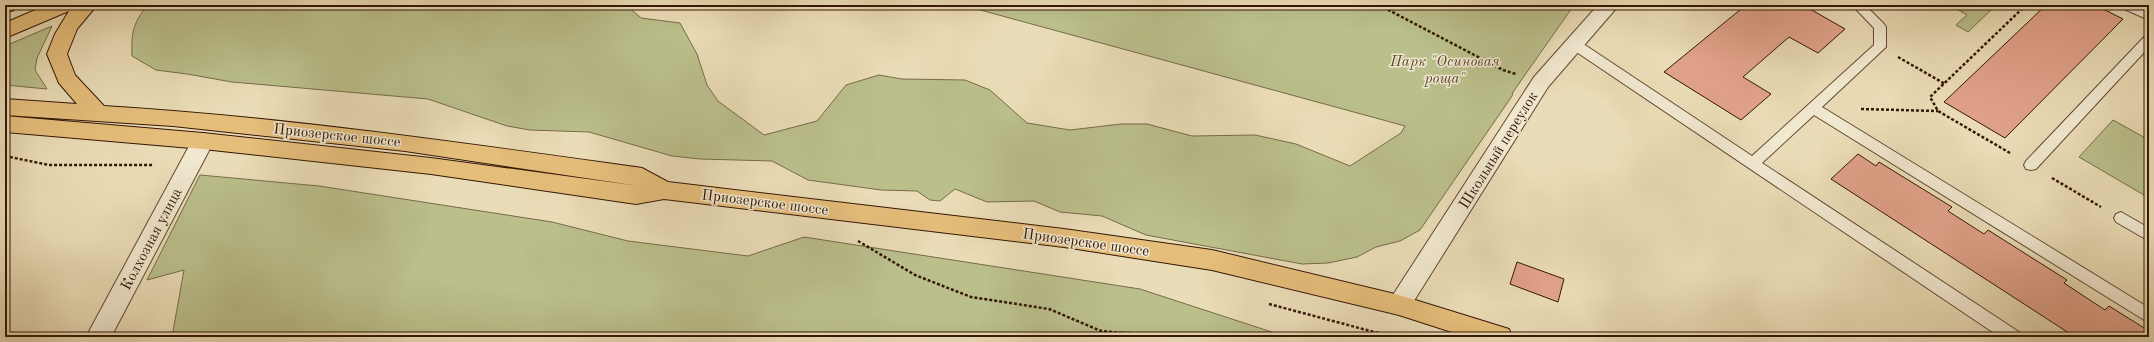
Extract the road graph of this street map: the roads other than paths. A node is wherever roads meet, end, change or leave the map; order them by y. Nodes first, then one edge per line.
1 (65, 5) edge
2 (87, 5) edge
3 (1609, 5) edge
4 (1858, 5) edge
5 (2126, 5) edge
6 (2149, 16) edge
7 (5, 31) edge
8 (2149, 39) edge
9 (1574, 44) junction
10 (1813, 108) junction
11 (98, 113) junction
12 (7, 120) edge
13 (203, 141) junction
14 (1753, 163) junction
15 (2031, 165) road end
16 (664, 190) junction
17 (2121, 218) road end
18 (2149, 235) edge
19 (1399, 305) junction
20 (2149, 316) edge
21 (98, 337) edge
22 (1500, 337) edge
23 (2013, 337) edge

1 - 7 main road
2 - 11 main road
3 - 9 street, Школьный переулок
4 - 10 lane
5 - 6 lane
8 - 15 lane
9 - 14 lane
9 - 19 street, Школьный переулок
10 - 14 lane
10 - 20 lane
11 - 12 main road, Приозерское шоссе
11 - 16 main road, Приозерское шоссе
12 - 13 main road, Приозерское шоссе
13 - 16 main road, Приозерское шоссе
13 - 21 street, Колхозная улица
14 - 23 lane
16 - 19 main road, Приозерское шоссе
17 - 18 lane
19 - 22 main road, Приозерское шоссе

